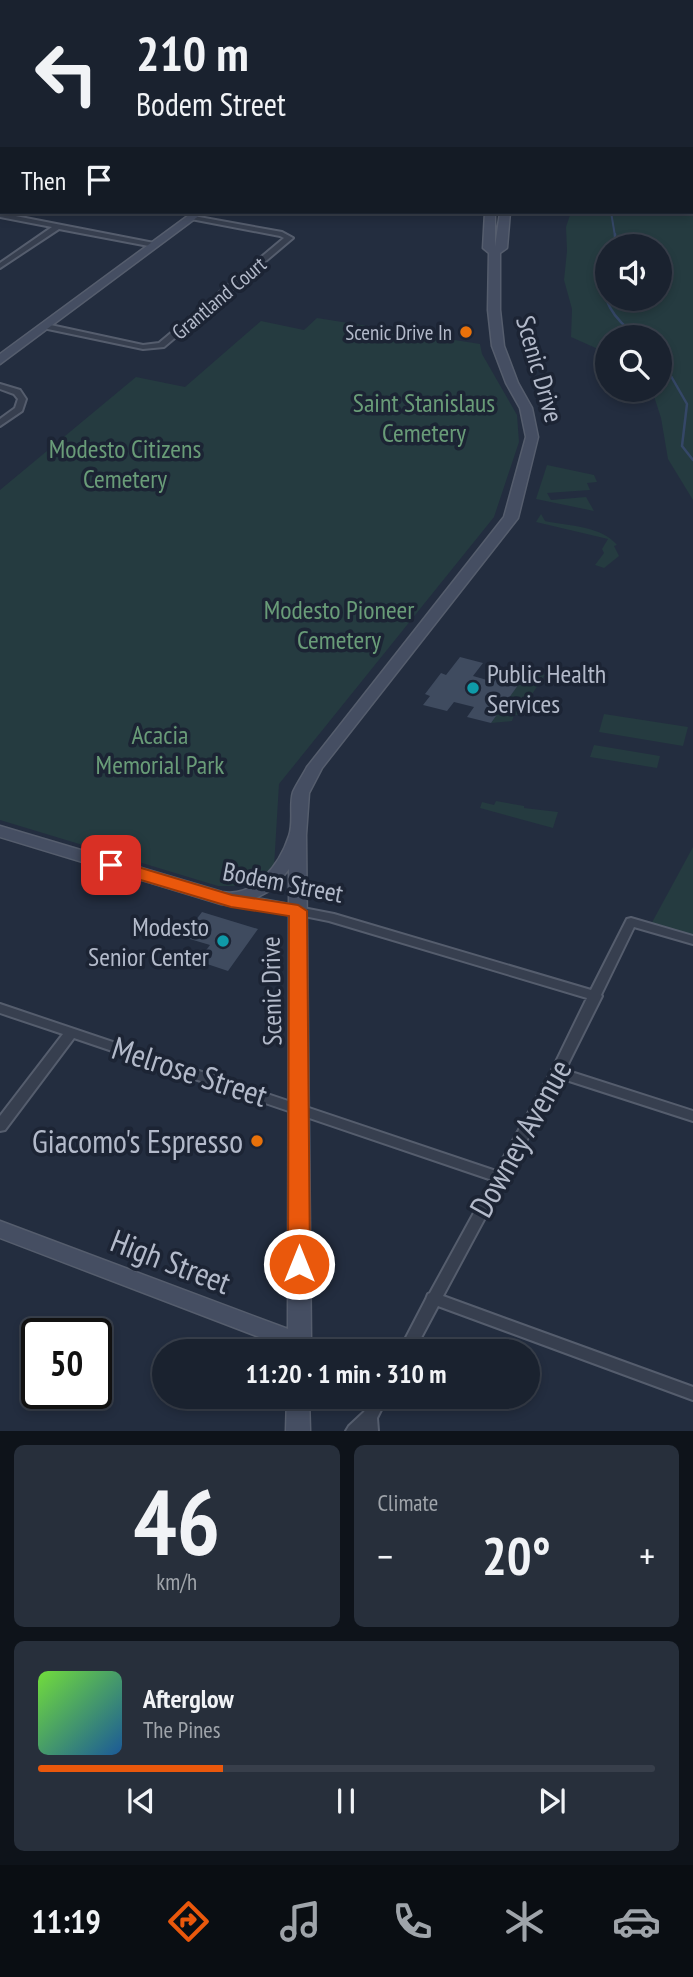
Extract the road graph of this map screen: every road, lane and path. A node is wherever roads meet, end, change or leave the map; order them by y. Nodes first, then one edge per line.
1 (195, 214) edge
2 (490, 214) edge
3 (505, 214) edge
4 (0, 215) edge
5 (58, 226) junction
6 (154, 245) junction
7 (495, 251) junction
8 (0, 266) edge
9 (46, 326) junction
10 (0, 345) edge
11 (15, 349) junction
12 (0, 359) edge
13 (0, 386) edge
14 (0, 423) edge
15 (0, 831) edge
16 (298, 835) junction
17 (231, 901) junction
18 (298, 911) junction
19 (693, 940) edge
20 (596, 996) junction
21 (0, 1008) edge
22 (72, 1032) junction
23 (557, 1072) junction
24 (300, 1108) junction
25 (693, 1116) edge
26 (0, 1126) edge
27 (498, 1177) junction
28 (0, 1229) edge
29 (433, 1298) junction
30 (283, 1339) edge
31 (306, 1339) edge
32 (412, 1339) edge
33 (693, 1394) edge
34 (298, 1409) edge
35 (370, 1424) edge
36 (298, 1431) edge
37 (354, 1431) edge

1 - 6 main road
1 - 9 street, Grantland Court
2 - 7 main road, Scenic Drive
3 - 7 main road, Scenic Drive
4 - 5 street
5 - 6 street
5 - 8 street
6 - 9 main road
7 - 16 main road, Scenic Drive
9 - 11 main road
10 - 11 main road
11 - 12 main road
13 - 14 street
15 - 17 main road, Bodem Street
16 - 17 main road
16 - 18 main road, Scenic Drive
17 - 18 main road, Bodem Street
18 - 20 street, Bodem Street
18 - 24 main road, Scenic Drive
19 - 20 street, Downey Avenue
20 - 23 street, Downey Avenue
21 - 22 street, Melrose Street
22 - 24 street, Melrose Street
22 - 26 street
23 - 25 street
23 - 27 street, Downey Avenue
24 - 27 street, Melrose Street
24 - 31 main road, Scenic Drive
27 - 29 street, Downey Avenue
28 - 30 main road, High Street
29 - 32 street, Downey Avenue
29 - 33 street
34 - 36 main road
35 - 37 street

